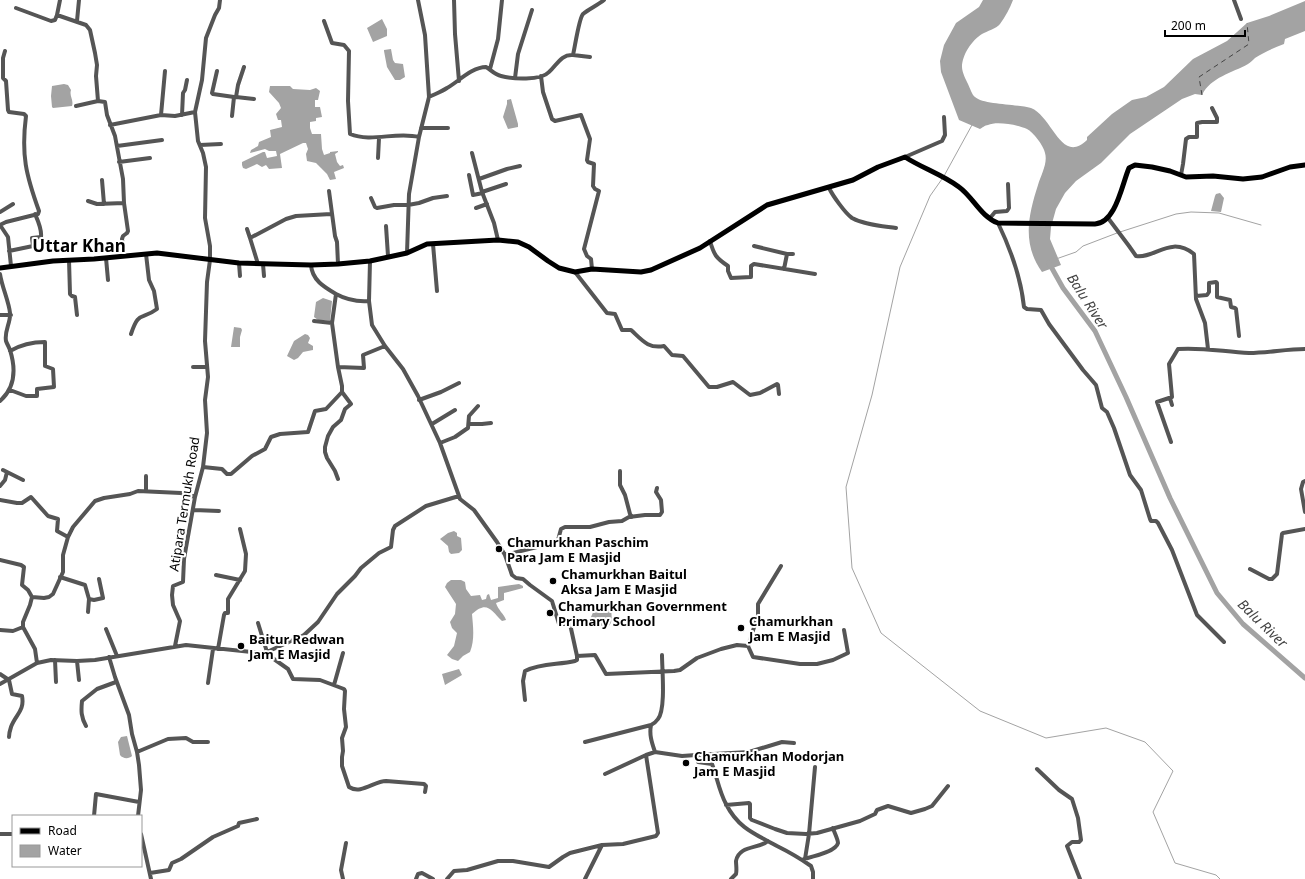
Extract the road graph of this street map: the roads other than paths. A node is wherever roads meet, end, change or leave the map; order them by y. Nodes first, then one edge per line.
1 (60, 0) edge
2 (79, 0) edge
3 (220, 0) edge
4 (418, 0) edge
5 (454, 0) edge
6 (502, 0) edge
7 (604, 0) edge
8 (1234, 0) edge
9 (16, 8) dead end
10 (532, 10) dead end
11 (57, 15) junction
12 (1242, 19) dead end
13 (77, 21) junction
14 (324, 21) dead end
15 (5, 51) dead end
16 (573, 55) junction
17 (590, 58) dead end
18 (244, 67) dead end
19 (490, 69) junction
20 (165, 71) dead end
21 (217, 71) dead end
22 (541, 76) junction
23 (2, 78) edge
24 (515, 78) junction
25 (187, 80) dead end
26 (459, 81) junction
27 (235, 97) junction
28 (429, 97) junction
29 (254, 99) dead end
30 (98, 102) junction
31 (76, 106) dead end
32 (1212, 108) dead end
33 (195, 112) junction
34 (162, 115) junction
35 (182, 115) junction
36 (232, 116) dead end
37 (944, 117) dead end
38 (110, 125) junction
39 (421, 128) junction
40 (448, 128) dead end
41 (379, 138) junction
42 (419, 138) junction
43 (162, 140) dead end
44 (221, 144) dead end
45 (200, 145) junction
46 (117, 146) junction
47 (472, 153) dead end
48 (905, 157) junction
49 (150, 158) dead end
50 (378, 158) dead end
51 (119, 162) junction
52 (1305, 165) edge
53 (520, 166) dead end
54 (469, 174) dead end
55 (1181, 175) junction
56 (479, 179) junction
57 (102, 180) dead end
58 (506, 184) dead end
59 (1008, 184) dead end
60 (829, 188) junction
61 (329, 191) dead end
62 (482, 193) junction
63 (447, 196) dead end
64 (371, 198) dead end
65 (88, 201) dead end
66 (124, 203) junction
67 (13, 204) dead end
68 (104, 204) junction
69 (487, 204) junction
70 (408, 205) junction
71 (476, 208) dead end
72 (0, 212) edge
73 (35, 214) junction
74 (331, 214) junction
75 (990, 218) junction
76 (1108, 218) junction
77 (998, 223) junction
78 (0, 225) edge
79 (386, 226) dead end
80 (896, 228) dead end
81 (247, 229) dead end
82 (250, 238) junction
83 (498, 240) junction
84 (710, 241) junction
85 (434, 244) junction
86 (754, 246) dead end
87 (9, 251) junction
88 (407, 253) junction
89 (146, 254) junction
90 (787, 254) junction
91 (793, 254) dead end
92 (124, 256) junction
93 (388, 256) junction
94 (106, 258) junction
95 (69, 260) junction
96 (210, 260) junction
97 (370, 261) junction
98 (239, 263) junction
99 (260, 264) junction
100 (338, 264) junction
101 (311, 265) junction
102 (11, 266) junction
103 (0, 268) edge
104 (592, 269) junction
105 (784, 269) junction
106 (575, 272) junction
107 (0, 274) edge
108 (815, 274) dead end
109 (240, 276) dead end
110 (264, 276) dead end
111 (108, 280) dead end
112 (437, 291) dead end
113 (336, 294) junction
114 (1196, 296) junction
115 (369, 301) junction
116 (0, 315) edge
117 (10, 315) junction
118 (78, 315) dead end
119 (314, 321) dead end
120 (332, 323) junction
121 (131, 334) dead end
122 (1239, 336) dead end
123 (385, 346) junction
124 (1208, 349) junction
125 (1305, 349) edge
126 (10, 351) junction
127 (193, 367) dead end
128 (206, 367) junction
129 (338, 367) junction
130 (459, 383) dead end
131 (10, 390) junction
132 (342, 392) junction
133 (779, 394) dead end
134 (1170, 398) junction
135 (419, 400) junction
136 (0, 402) edge
137 (1172, 405) dead end
138 (478, 406) dead end
139 (455, 410) dead end
140 (491, 423) dead end
141 (432, 424) junction
142 (468, 424) junction
143 (1171, 442) dead end
144 (440, 443) junction
145 (203, 467) junction
146 (620, 472) dead end
147 (146, 476) dead end
148 (338, 479) dead end
149 (23, 480) dead end
150 (1305, 481) edge
151 (0, 486) edge
152 (657, 488) dead end
153 (146, 491) junction
154 (459, 496) junction
155 (195, 497) junction
156 (0, 500) edge
157 (194, 510) junction
158 (219, 511) dead end
159 (1305, 512) edge
160 (632, 517) junction
161 (240, 529) dead end
162 (1305, 530) edge
163 (68, 537) junction
164 (505, 555) junction
165 (0, 560) edge
166 (781, 566) dead end
167 (1250, 569) dead end
168 (216, 575) dead end
169 (60, 577) junction
170 (99, 579) dead end
171 (240, 580) junction
172 (32, 596) junction
173 (88, 599) junction
174 (88, 612) dead end
175 (258, 623) dead end
176 (23, 627) junction
177 (106, 629) dead end
178 (0, 630) edge
179 (844, 630) dead end
180 (1224, 642) dead end
181 (175, 646) junction
182 (748, 646) junction
183 (213, 649) junction
184 (218, 649) junction
185 (266, 652) junction
186 (343, 653) dead end
187 (662, 655) dead end
188 (117, 656) junction
189 (577, 656) junction
190 (109, 657) junction
191 (55, 660) junction
192 (77, 661) junction
193 (38, 662) junction
194 (663, 671) junction
195 (0, 674) edge
196 (9, 680) junction
197 (79, 680) dead end
198 (56, 682) dead end
199 (116, 682) junction
200 (208, 683) dead end
201 (0, 684) edge
202 (334, 685) junction
203 (525, 700) dead end
204 (651, 725) junction
205 (86, 726) dead end
206 (9, 737) dead end
207 (208, 742) dead end
208 (585, 742) dead end
209 (794, 743) dead end
210 (137, 752) junction
211 (656, 752) junction
212 (646, 755) junction
213 (696, 755) junction
214 (814, 767) dead end
215 (1038, 769) dead end
216 (605, 774) dead end
217 (948, 786) dead end
218 (425, 792) dead end
219 (139, 802) junction
220 (726, 805) junction
221 (94, 815) edge
222 (138, 815) edge
223 (258, 819) dead end
224 (833, 828) junction
225 (0, 834) edge
226 (12, 834) edge
227 (809, 834) junction
228 (142, 838) edge
229 (768, 841) junction
230 (346, 844) dead end
231 (602, 845) junction
232 (803, 859) junction
233 (150, 873) junction
234 (151, 879) edge
235 (343, 879) edge
236 (416, 879) edge
237 (433, 879) edge
238 (447, 879) edge
239 (585, 879) edge
240 (731, 879) edge
241 (813, 879) edge
242 (1080, 879) edge

1 - 11 street
2 - 13 street
3 - 33 street
4 - 28 street
5 - 26 street
6 - 19 street
7 - 16 street
8 - 12 street
9 - 11 street
10 - 24 street
11 - 13 street
13 - 30 street
14 - 41 street
15 - 23 street
16 - 17 street
16 - 22 street
18 - 27 street
19 - 24 street
19 - 26 street
20 - 34 street
21 - 27 street
22 - 24 street
22 - 104 street
23 - 73 street
25 - 35 street
26 - 28 street
27 - 29 street
27 - 36 street
28 - 39 street
30 - 31 street
30 - 38 street
32 - 55 street
33 - 35 street
33 - 45 street, Atipara Termukh Road
34 - 35 street
34 - 38 street
37 - 48 street
38 - 46 street
39 - 40 street
39 - 42 street
41 - 42 street
41 - 50 street
42 - 70 street
43 - 46 street
44 - 45 street
45 - 96 street, Atipara Termukh Road
46 - 51 street
47 - 56 street
48 - 60 main road
48 - 75 main road
49 - 51 street
51 - 66 street
52 - 55 main road
53 - 56 street
54 - 62 street
55 - 76 main road
56 - 62 street
57 - 68 street
58 - 62 street
59 - 75 street
60 - 80 street
60 - 84 main road
61 - 74 street
62 - 69 street
63 - 70 street
64 - 70 street
65 - 68 street
66 - 68 street
66 - 92 street
67 - 72 street
69 - 71 street
69 - 83 street
70 - 88 street
73 - 78 street
73 - 87 street
74 - 82 street
74 - 100 street
75 - 77 main road
76 - 77 main road
76 - 114 street
77 - 180 street
78 - 87 street
79 - 93 street
81 - 82 street
82 - 99 street
83 - 85 main road
83 - 106 main road
84 - 104 main road
84 - 105 street
85 - 88 main road
85 - 112 street
86 - 90 street
87 - 102 street
88 - 93 main road
89 - 92 main road
89 - 96 main road
89 - 121 street
90 - 91 street
90 - 105 street
92 - 94 main road
93 - 97 main road
94 - 95 main road
94 - 111 street
95 - 102 main road
95 - 118 street
96 - 98 main road
96 - 128 street, Atipara Termukh Road
97 - 100 main road
97 - 115 street
98 - 99 main road
98 - 109 street
99 - 101 main road
99 - 110 street
100 - 101 main road
101 - 113 street
102 - 103 main road
104 - 106 main road
105 - 108 street
106 - 133 street
107 - 117 street
113 - 115 street
113 - 120 street
114 - 122 street
114 - 124 street
115 - 123 street
116 - 117 street
117 - 126 street
119 - 120 street
120 - 129 street
123 - 129 street
123 - 135 street
124 - 125 street
124 - 134 street
126 - 131 street
126 - 131 street
127 - 128 street
128 - 145 street, Atipara Termukh Road
129 - 132 street
130 - 135 street
131 - 136 street
132 - 145 street
132 - 148 street
134 - 137 street
134 - 143 street
135 - 141 street
138 - 142 street
139 - 141 street
140 - 142 street
141 - 144 street
142 - 144 street
144 - 154 street
145 - 155 street, Atipara Termukh Road
146 - 160 street
147 - 153 street
149 - 151 street
150 - 159 street
152 - 160 street
153 - 155 street
153 - 163 street
154 - 164 street
154 - 185 street
155 - 157 street, Atipara Termukh Road
156 - 163 street
157 - 158 street
157 - 181 street, Atipara Termukh Road
160 - 164 street
161 - 171 street
162 - 167 street
163 - 169 street
164 - 189 street
165 - 172 street
166 - 182 street
168 - 171 street
169 - 172 street
169 - 173 street
170 - 173 street
171 - 184 street
172 - 176 street
173 - 174 street
175 - 185 street
176 - 178 street
176 - 193 street
177 - 188 street
179 - 182 street
181 - 183 street
181 - 188 street
182 - 194 street
183 - 184 street
183 - 200 street
184 - 185 street
185 - 202 street
186 - 202 street
187 - 194 street
188 - 190 street
189 - 194 street
189 - 203 street
190 - 192 street
190 - 199 street
191 - 192 street
191 - 193 street
191 - 198 street
192 - 197 street
193 - 196 street
194 - 204 street
195 - 196 street
196 - 201 street
196 - 206 street
199 - 205 street
199 - 210 street
202 - 218 street
204 - 208 street
204 - 211 street
207 - 210 street
209 - 213 street
210 - 219 street
211 - 212 street
211 - 213 street
212 - 216 street
212 - 231 street
213 - 220 street
214 - 227 street
215 - 242 street
217 - 224 street
219 - 221 street
219 - 222 street
220 - 227 street
220 - 229 street
223 - 233 street
224 - 227 street
224 - 232 street
225 - 226 street
227 - 232 street
228 - 233 street
229 - 232 street
229 - 240 street
230 - 235 street
231 - 238 street
231 - 239 street
232 - 241 street
233 - 234 street
236 - 237 street

